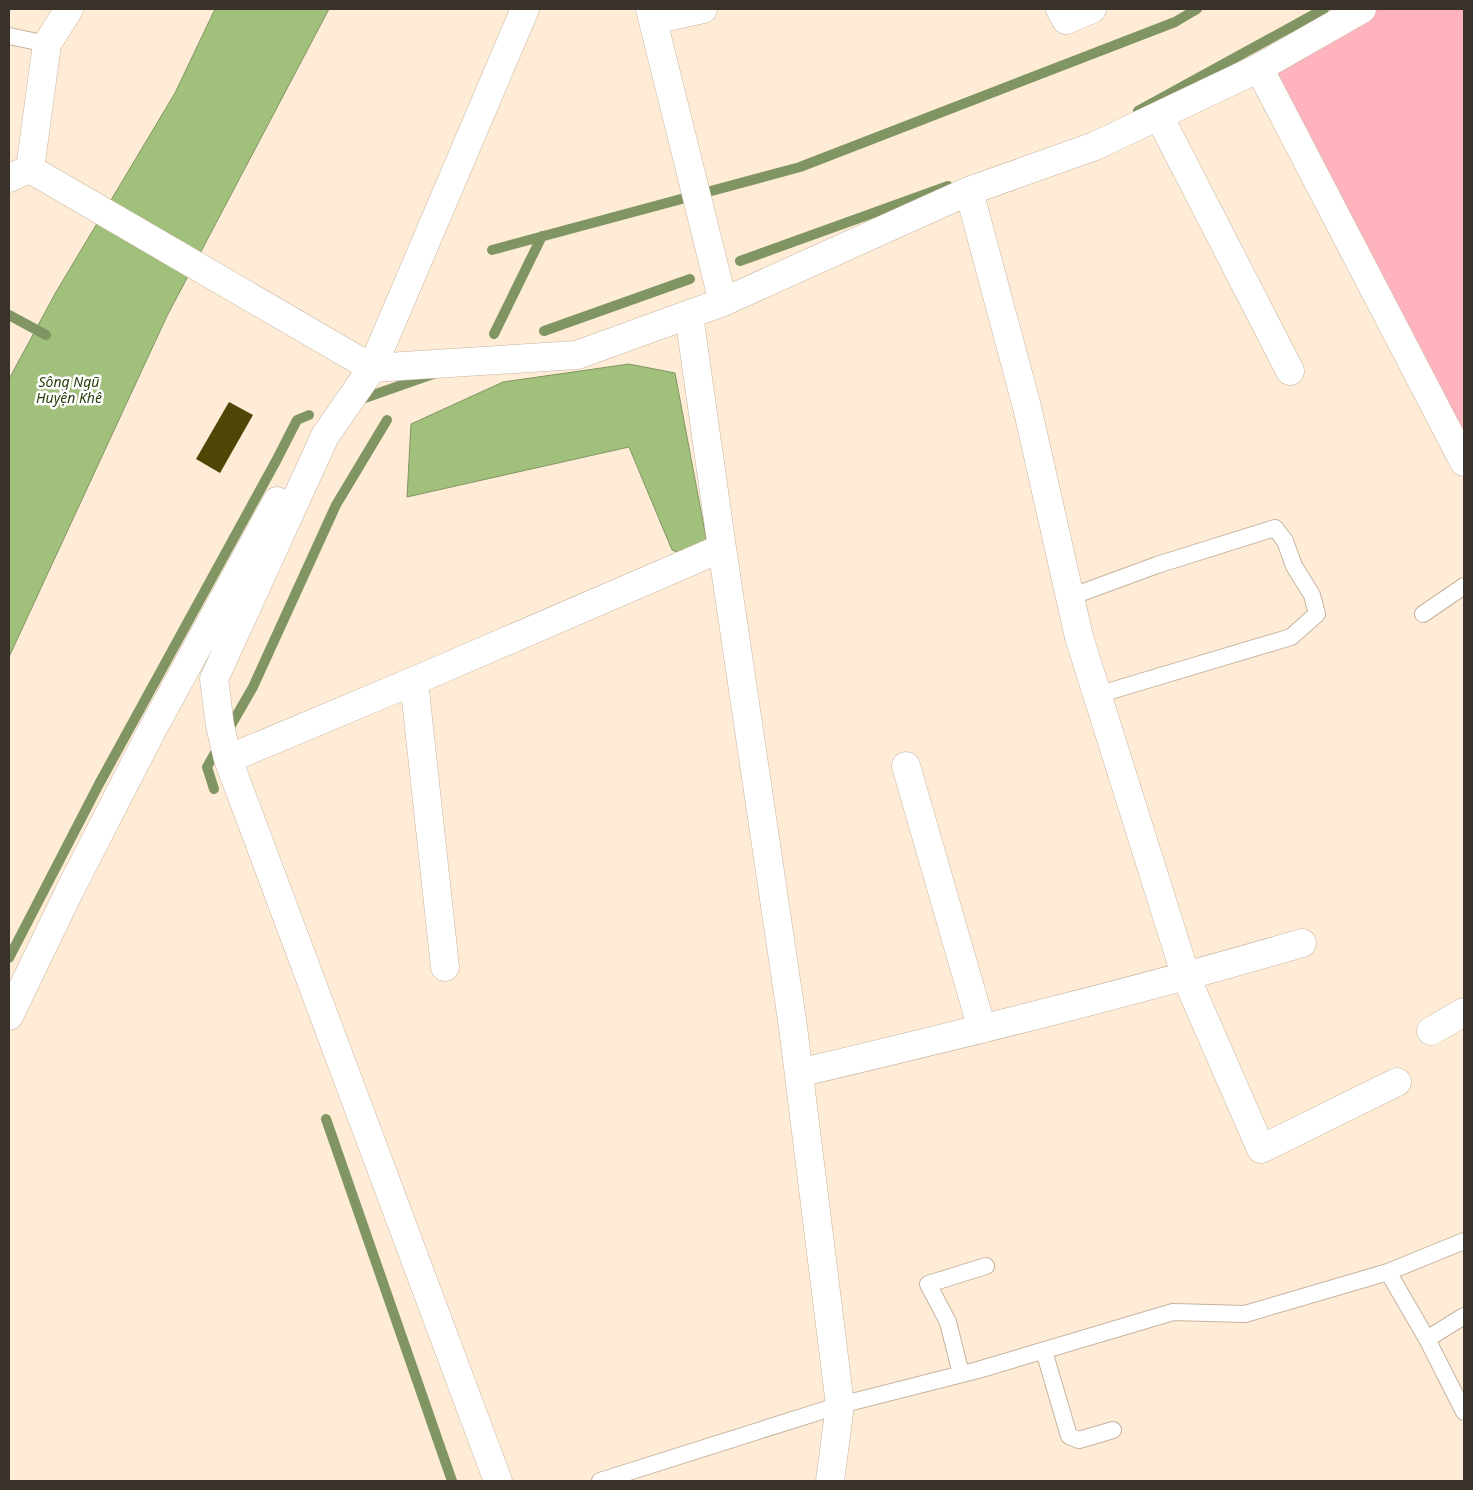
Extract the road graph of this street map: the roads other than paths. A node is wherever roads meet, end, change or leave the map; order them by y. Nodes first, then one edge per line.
1 (69, 9) edge
2 (525, 9) edge
3 (703, 9) edge
4 (1060, 9) edge
5 (1092, 9) edge
6 (1362, 9) edge
7 (652, 14) edge
8 (9, 36) edge
9 (47, 44) junction
10 (1259, 68) junction
11 (1158, 116) junction
12 (27, 174) edge
13 (969, 192) junction
14 (723, 302) junction
15 (689, 315) junction
16 (372, 368) junction
17 (1290, 371) dead end
18 (325, 436) junction
19 (1464, 462) edge
20 (722, 548) junction
21 (1464, 586) edge
22 (1070, 597) junction
23 (1424, 614) dead end
24 (214, 679) junction
25 (414, 681) junction
26 (1097, 695) junction
27 (150, 734) junction
28 (228, 759) junction
29 (906, 766) dead end
30 (1302, 943) dead end
31 (445, 967) dead end
32 (1186, 977) junction
33 (1464, 1012) edge
34 (9, 1016) edge
35 (982, 1029) junction
36 (1431, 1031) dead end
37 (799, 1072) junction
38 (1397, 1082) dead end
39 (1464, 1242) edge
40 (986, 1266) dead end
41 (1388, 1272) junction
42 (1464, 1316) edge
43 (1427, 1339) junction
44 (1044, 1351) junction
45 (961, 1374) junction
46 (840, 1404) junction
47 (1464, 1412) edge
48 (1113, 1430) dead end
49 (498, 1481) edge
50 (600, 1481) edge
51 (830, 1481) edge

1 - 9 street
2 - 16 street
3 - 7 street
4 - 5 street
6 - 10 street
7 - 14 street
8 - 9 lane
9 - 12 street
10 - 11 street
10 - 19 street
11 - 13 street
11 - 17 street
12 - 16 street
13 - 14 street
13 - 22 street
14 - 15 street
15 - 16 street
15 - 20 street
16 - 18 street
18 - 24 street
18 - 27 street
20 - 25 street
20 - 37 street
21 - 23 lane
22 - 26 street
22 - 26 lane
24 - 27 street
24 - 28 street
25 - 28 street
25 - 31 street
26 - 32 street
27 - 34 street
28 - 49 street
29 - 35 street
30 - 32 street
32 - 35 street
32 - 38 street
33 - 36 street
35 - 37 street
37 - 46 street
39 - 41 lane
40 - 45 lane
41 - 43 lane
41 - 44 lane
42 - 43 lane
43 - 47 lane
44 - 45 lane
44 - 48 lane
45 - 46 lane
46 - 50 lane
46 - 51 street

